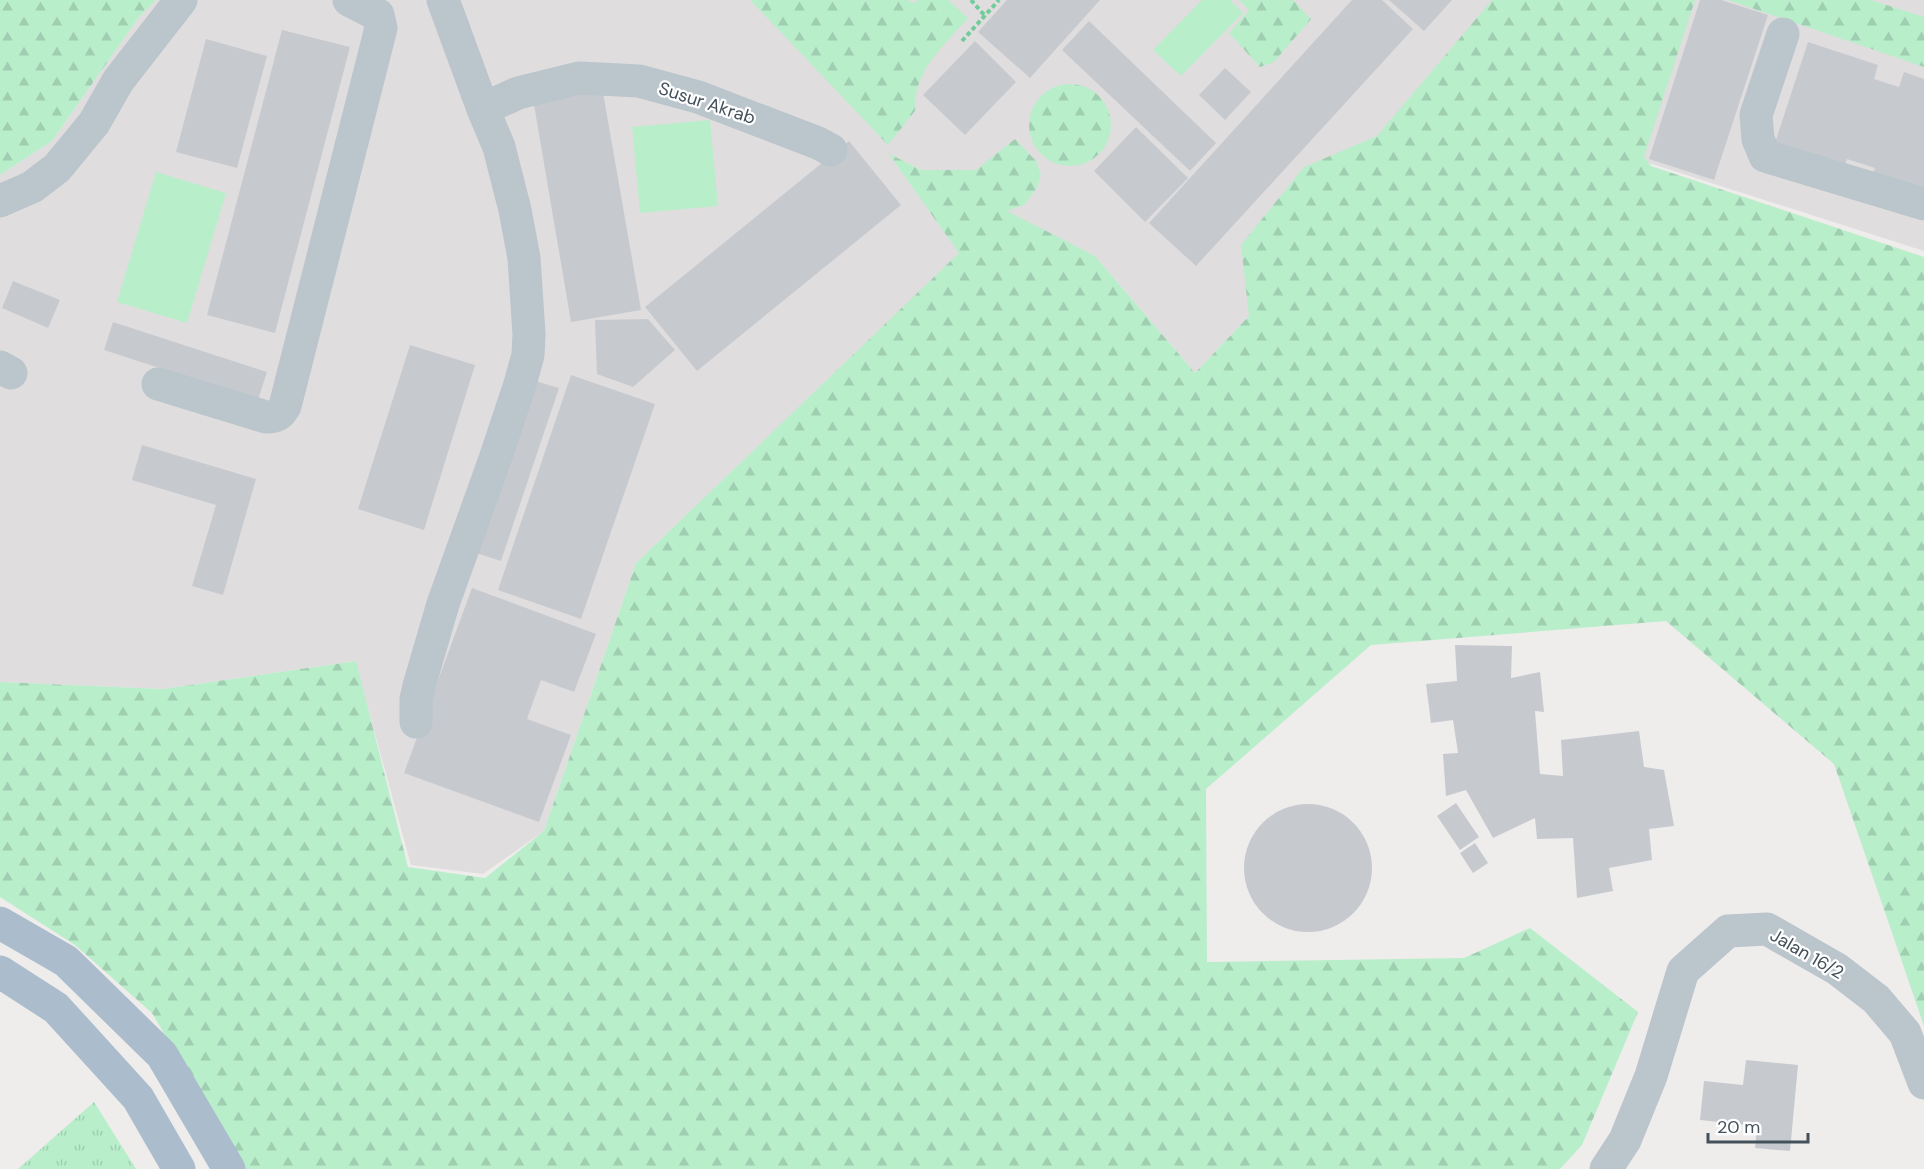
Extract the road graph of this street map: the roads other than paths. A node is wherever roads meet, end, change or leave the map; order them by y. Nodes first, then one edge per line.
1 (182, 0) edge
2 (349, 0) edge
3 (443, 0) edge
4 (1783, 34) dead end
5 (483, 109) junction
6 (831, 150) dead end
7 (0, 201) edge
8 (1924, 204) edge
9 (158, 384) dead end
10 (416, 722) dead end
11 (0, 923) edge
12 (0, 972) edge
13 (1924, 1083) edge
14 (179, 1169) edge
15 (229, 1169) edge
16 (1605, 1169) edge

1 - 7 street
2 - 9 street
3 - 5 street
4 - 8 street
5 - 6 street, Susur Akrab
5 - 10 street
11 - 15 main road
12 - 14 main road
13 - 16 street, Jalan 16/2

